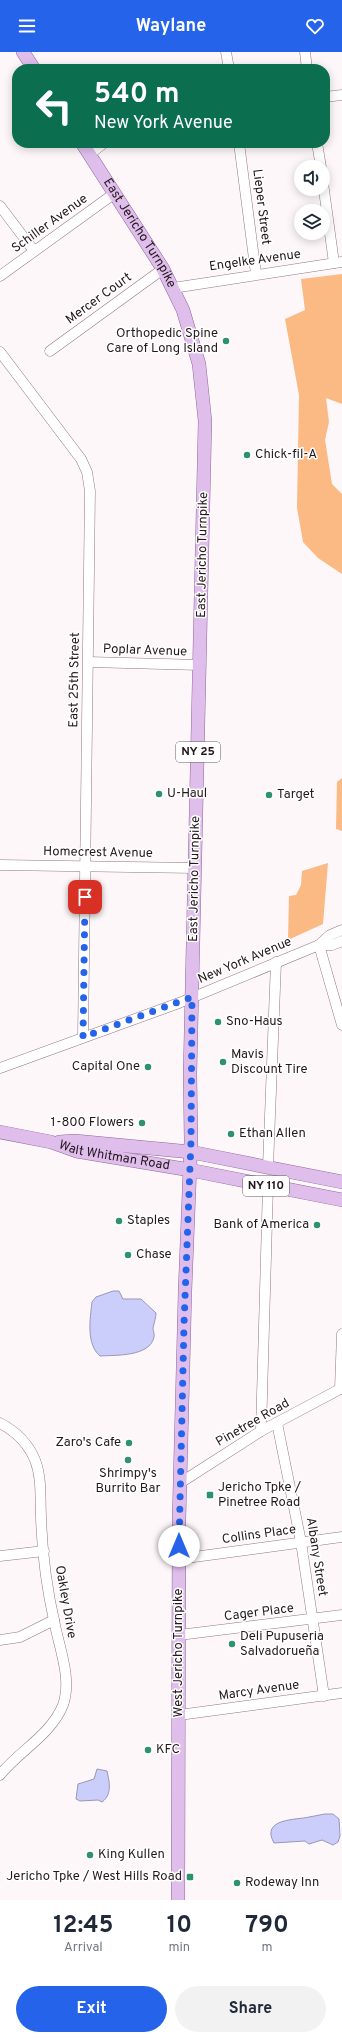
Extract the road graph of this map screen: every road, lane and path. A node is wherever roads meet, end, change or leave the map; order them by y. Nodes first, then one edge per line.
1 (23, 52) edge
2 (226, 52) edge
3 (305, 52) edge
4 (31, 64) edge
5 (228, 64) edge
6 (306, 64) edge
7 (342, 95) edge
8 (330, 96) edge
9 (86, 148) edge
10 (240, 148) edge
11 (318, 148) edge
12 (320, 160) edge
13 (115, 193) junction
14 (325, 196) edge
15 (0, 206) edge
16 (34, 251) junction
17 (338, 263) edge
18 (163, 269) junction
19 (256, 274) junction
20 (0, 276) edge
21 (173, 288) junction
22 (50, 351) dead end
23 (0, 352) edge
24 (89, 662) junction
25 (200, 665) junction
26 (0, 865) edge
27 (85, 866) junction
28 (195, 868) junction
29 (342, 930) edge
30 (342, 941) edge
31 (319, 945) junction
32 (276, 962) junction
33 (192, 997) junction
34 (342, 1025) edge
35 (83, 1037) junction
36 (0, 1068) edge
37 (0, 1132) edge
38 (51, 1142) junction
39 (191, 1152) junction
40 (268, 1167) junction
41 (190, 1170) junction
42 (342, 1182) edge
43 (268, 1186) junction
44 (342, 1200) edge
45 (342, 1334) edge
46 (341, 1388) edge
47 (277, 1422) junction
48 (0, 1423) edge
49 (261, 1431) junction
50 (180, 1484) junction
51 (342, 1537) edge
52 (301, 1542) junction
53 (44, 1551) junction
54 (0, 1556) edge
55 (179, 1559) junction
56 (342, 1615) edge
57 (313, 1619) junction
58 (54, 1620) junction
59 (179, 1635) junction
60 (0, 1640) edge
61 (342, 1693) edge
62 (324, 1696) junction
63 (179, 1715) junction
64 (1, 1772) edge
65 (178, 1900) edge

1 - 4 main road
2 - 5 street
3 - 6 street
7 - 8 street
9 - 13 main road, East Jericho Turnpike / NY 25
10 - 19 street, Lieper Street
11 - 12 street
13 - 16 street, Schiller Avenue
13 - 18 main road, East Jericho Turnpike / NY 25
14 - 17 street
15 - 16 street
16 - 20 street, Schiller Avenue
17 - 19 street, Engelke Avenue
18 - 21 main road, East Jericho Turnpike / NY 25
18 - 22 street, Mercer Court
19 - 21 street, Engelke Avenue
21 - 25 main road, East Jericho Turnpike / NY 25
23 - 24 street, East 25th Street
24 - 25 street, Poplar Avenue
24 - 27 street, East 25th Street
25 - 28 main road, East Jericho Turnpike / NY 25
26 - 27 street, Homecrest Avenue
27 - 28 street, Homecrest Avenue
27 - 35 street, East 25th Street
28 - 33 main road, East Jericho Turnpike / NY 25
29 - 31 street, New York Avenue
30 - 31 street, New York Avenue
31 - 32 street, New York Avenue
31 - 34 street
32 - 33 street, New York Avenue
32 - 40 street
33 - 35 street, New York Avenue
33 - 39 main road, West Jericho Turnpike / NY 25
35 - 36 street, New York Avenue
37 - 38 main road, Walt Whitman Road / NY 110
38 - 39 main road, Walt Whitman Road / NY 110
38 - 41 main road, Walt Whitman Road / NY 110
39 - 40 main road, Walt Whitman Road / NY 110
39 - 41 main road, West Jericho Turnpike / NY 25
40 - 42 main road, Walt Whitman Road / NY 110
41 - 43 main road, Walt Whitman Road / NY 110
41 - 50 main road, West Jericho Turnpike / NY 25
43 - 44 main road, Walt Whitman Road / NY 110
43 - 49 street
45 - 46 street
46 - 47 street, Pinetree Road
47 - 49 street, Pinetree Road
47 - 52 street, Albany Street
48 - 53 street, Oakley Drive
49 - 50 street, Pinetree Road
50 - 55 main road, West Jericho Turnpike / NY 25
51 - 52 street, Collins Place
52 - 55 street, Collins Place
52 - 57 street, Albany Street
53 - 54 street
53 - 58 street, Oakley Drive
55 - 59 main road, West Jericho Turnpike / NY 25
56 - 57 street, Cager Place
57 - 59 street, Cager Place
57 - 62 street, Albany Street
58 - 60 street
58 - 64 street, Oakley Drive
59 - 63 main road, West Jericho Turnpike / NY 25
61 - 62 street, Marcy Avenue
62 - 63 street, Marcy Avenue
63 - 65 main road, West Jericho Turnpike / NY 25

